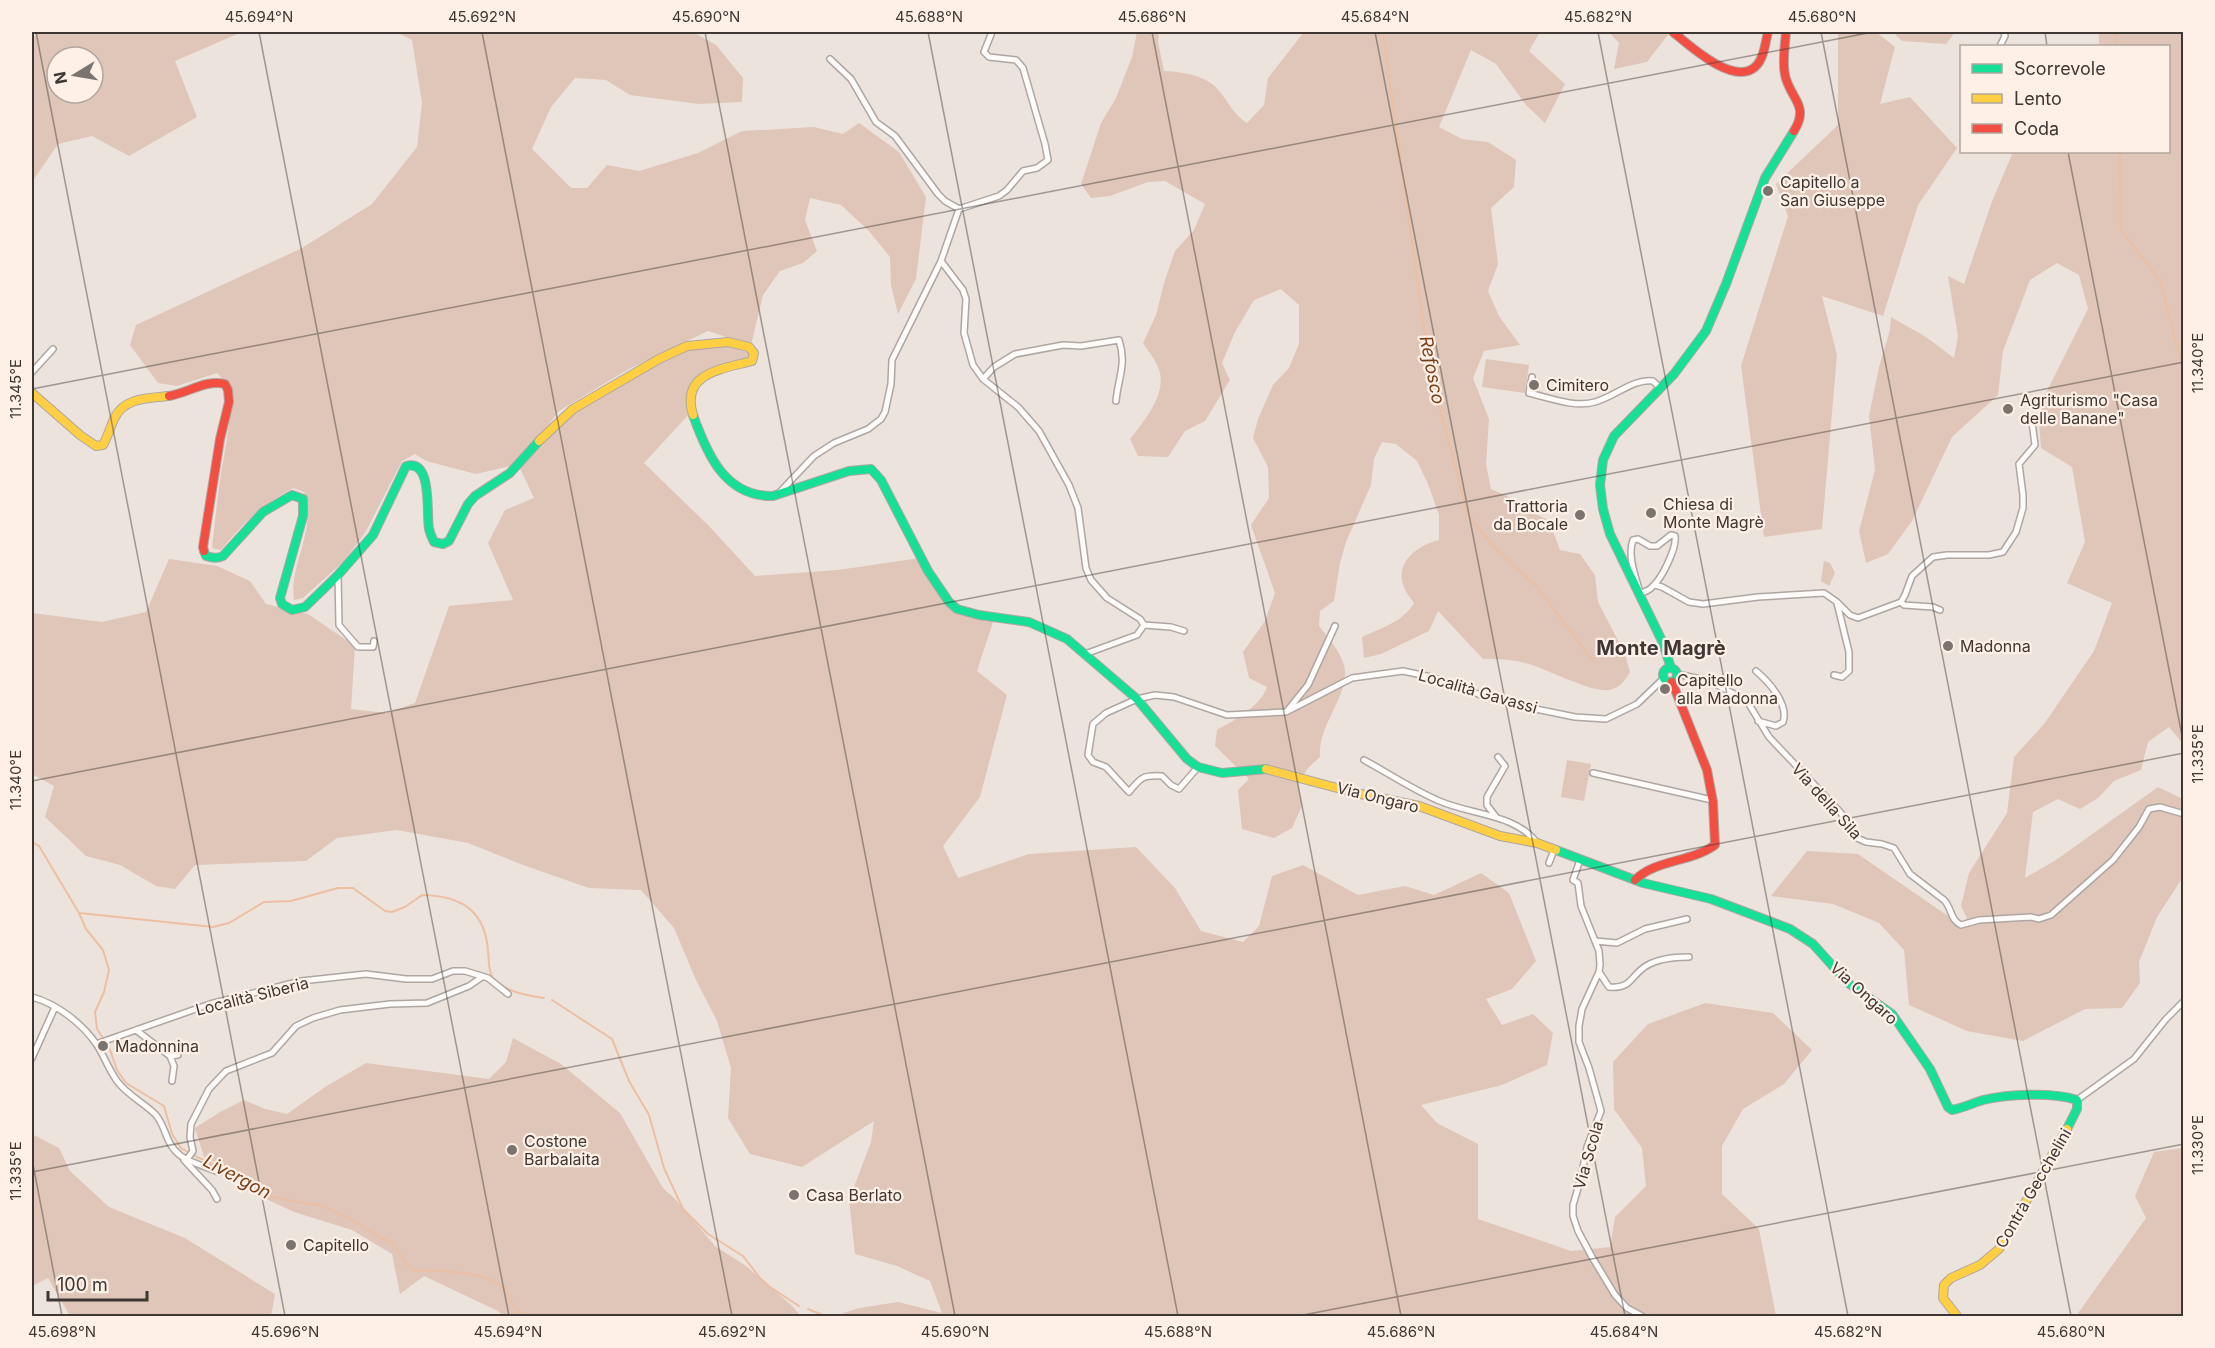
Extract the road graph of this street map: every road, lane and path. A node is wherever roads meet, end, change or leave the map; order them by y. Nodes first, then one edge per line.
1 (992, 32) edge
2 (1673, 32) edge
3 (1768, 32) edge
4 (1786, 32) edge
5 (830, 59) dead end
6 (959, 209) junction
7 (941, 261) junction
8 (53, 349) dead end
9 (32, 372) edge
10 (1532, 377) dead end
11 (983, 379) junction
12 (1660, 388) junction
13 (32, 393) edge
14 (1116, 401) dead end
15 (2032, 422) dead end
16 (779, 493) junction
17 (338, 575) junction
18 (1655, 585) junction
19 (1640, 593) junction
20 (1837, 602) junction
21 (1901, 602) junction
22 (1940, 610) dead end
23 (1144, 625) junction
24 (1335, 626) dead end
25 (1184, 631) dead end
26 (374, 641) dead end
27 (1085, 654) junction
28 (1674, 671) junction
29 (1756, 671) dead end
30 (1834, 675) dead end
31 (1668, 680) junction
32 (1137, 699) junction
33 (1286, 712) junction
34 (1758, 721) junction
35 (1498, 757) dead end
36 (1364, 760) dead end
37 (1198, 767) junction
38 (1593, 773) dead end
39 (1712, 800) junction
40 (2184, 814) edge
41 (1500, 820) junction
42 (1537, 843) junction
43 (1554, 850) junction
44 (1580, 860) junction
45 (1549, 863) dead end
46 (1635, 880) junction
47 (1687, 919) dead end
48 (1595, 941) junction
49 (1689, 957) dead end
50 (1599, 972) junction
51 (482, 977) junction
52 (508, 994) dead end
53 (32, 997) edge
54 (2184, 1001) edge
55 (55, 1007) junction
56 (136, 1030) junction
57 (102, 1042) junction
58 (178, 1055) dead end
59 (170, 1056) junction
60 (32, 1058) edge
61 (172, 1081) dead end
62 (2077, 1100) junction
63 (190, 1155) junction
64 (181, 1157) junction
65 (219, 1172) dead end
66 (217, 1199) dead end
67 (1642, 1317) edge
68 (1957, 1317) edge

1 - 6 street
2 - 3 main road
4 - 12 main road
5 - 6 street
6 - 7 street
7 - 11 street
7 - 16 street
8 - 9 street
10 - 12 street
11 - 14 street
11 - 23 street
12 - 19 main road
13 - 17 main road
15 - 21 street
16 - 17 main road
16 - 27 main road
17 - 26 street
18 - 19 street
18 - 19 street
18 - 20 street
19 - 28 main road
20 - 21 street
20 - 30 street
21 - 22 street
23 - 25 street
23 - 27 street
24 - 33 street
27 - 32 main road
28 - 31 main road
28 - 31 main road
28 - 34 street, Via della Sila
29 - 34 street
31 - 33 street, Località Gavassi
31 - 39 main road
32 - 33 street, Località Gavassi
32 - 37 main road
32 - 37 street
34 - 40 street, Via della Sila
35 - 41 street
36 - 41 street
37 - 42 main road, Via Ongaro
38 - 39 street
39 - 46 main road
41 - 42 street
42 - 43 main road, Via Ongaro
43 - 44 main road, Via Ongaro
43 - 45 street
44 - 46 main road, Via Ongaro
44 - 48 street
46 - 62 main road, Via Ongaro
47 - 48 street
48 - 50 street
49 - 50 street
50 - 67 street, Via Scola
51 - 52 street, Località Siberia
51 - 56 street, Località Siberia
51 - 63 street
53 - 55 street
54 - 62 street
55 - 57 street
55 - 60 street
56 - 57 street, Località Siberia
56 - 59 street
57 - 64 street
58 - 59 street
59 - 61 street
62 - 68 main road, Contrà Gecchelini
63 - 64 street
63 - 65 street
64 - 66 street

